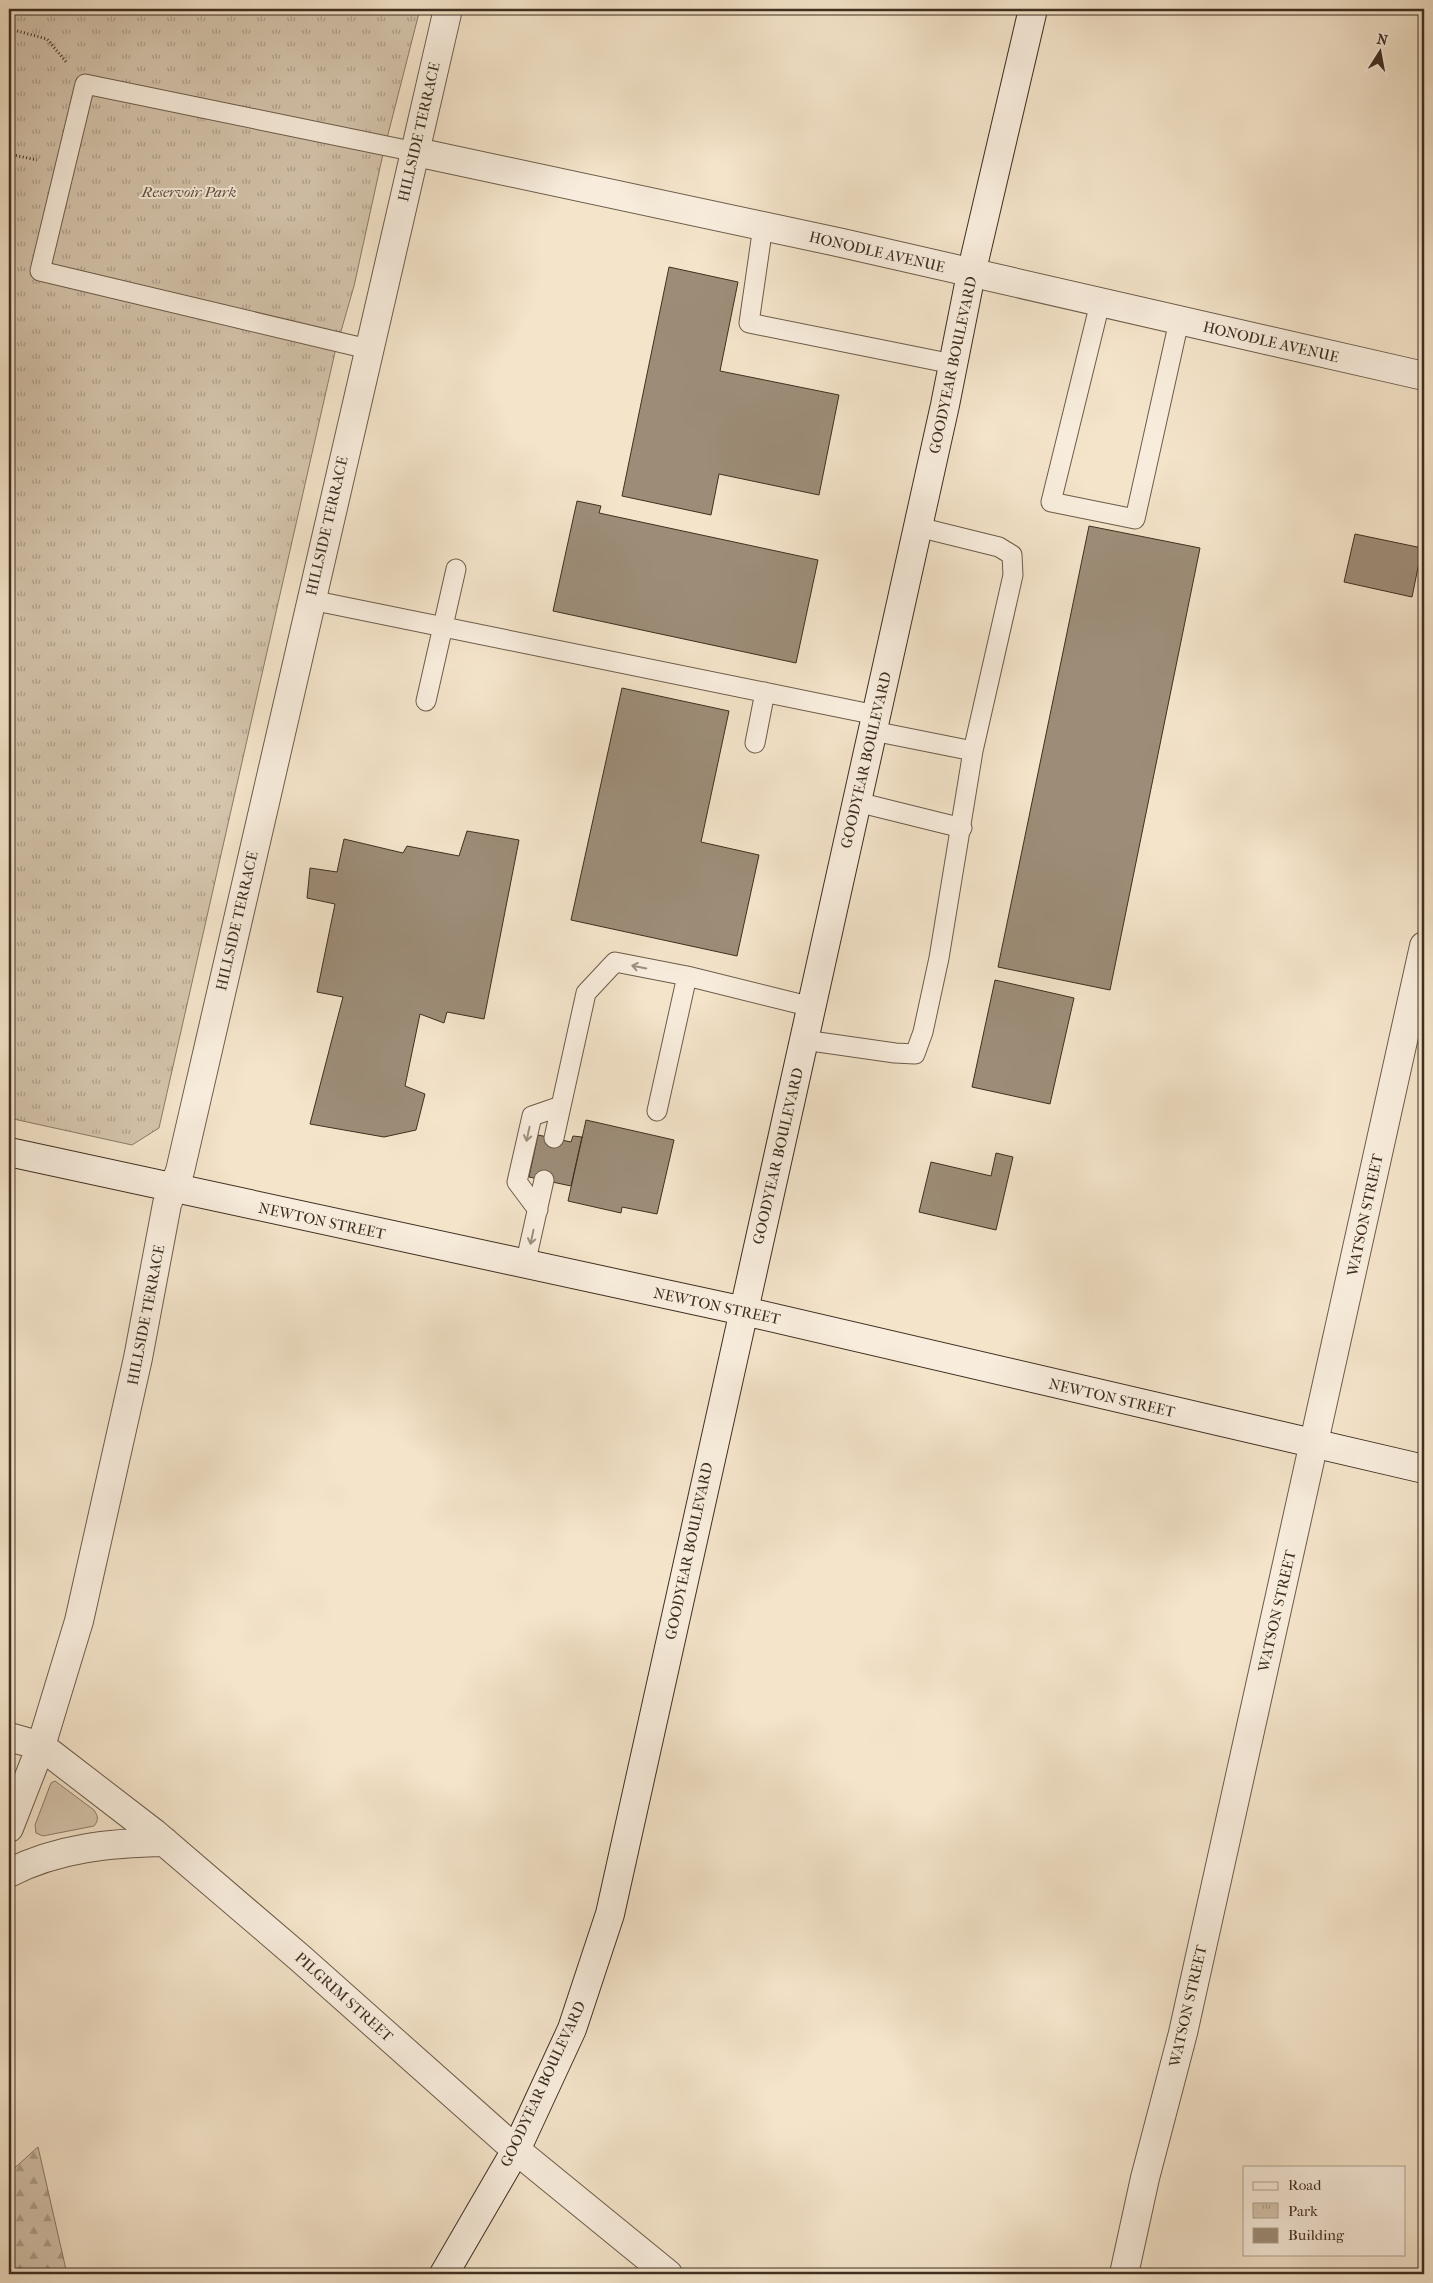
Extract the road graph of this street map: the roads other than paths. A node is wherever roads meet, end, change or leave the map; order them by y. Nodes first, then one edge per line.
1 (448, 9) edge
2 (1033, 9) edge
3 (416, 152) junction
4 (764, 226) junction
5 (971, 274) junction
6 (1100, 303) junction
7 (1179, 321) junction
8 (368, 349) junction
9 (953, 364) junction
10 (1424, 376) edge
11 (918, 527) junction
12 (456, 569) dead end
13 (310, 600) junction
14 (443, 626) junction
15 (765, 692) junction
16 (426, 700) dead end
17 (874, 723) junction
18 (755, 743) dead end
19 (973, 751) junction
20 (857, 802) junction
21 (962, 828) junction
22 (1424, 946) edge
23 (687, 976) junction
24 (812, 1007) junction
25 (804, 1040) junction
26 (561, 1106) junction
27 (657, 1111) dead end
28 (554, 1138) dead end
29 (9, 1152) edge
30 (544, 1180) dead end
31 (172, 1189) junction
32 (538, 1210) junction
33 (526, 1265) junction
34 (744, 1311) junction
35 (1314, 1445) junction
36 (1424, 1469) edge
37 (9, 1737) edge
38 (41, 1746) junction
39 (9, 1828) edge
40 (165, 1842) junction
41 (9, 1873) edge
42 (516, 2150) junction
43 (444, 2274) edge
44 (668, 2274) edge
45 (1124, 2274) edge

1 - 3 street, HILLSIDE TERRACE
2 - 5 street, GOODYEAR BOULEVARD
3 - 4 street, HONODLE AVENUE
3 - 8 street, HILLSIDE TERRACE
3 - 8 lane
4 - 5 street, HONODLE AVENUE
4 - 9 lane
5 - 6 street, HONODLE AVENUE
5 - 9 street, GOODYEAR BOULEVARD
6 - 7 street, HONODLE AVENUE
6 - 7 lane
7 - 10 street, HONODLE AVENUE
8 - 13 street, HILLSIDE TERRACE
9 - 11 street, GOODYEAR BOULEVARD
11 - 17 street, GOODYEAR BOULEVARD
11 - 19 lane
12 - 14 lane
13 - 14 lane
13 - 31 street, HILLSIDE TERRACE
14 - 15 lane
14 - 16 lane
15 - 17 lane
15 - 18 lane
17 - 19 lane
17 - 20 street, GOODYEAR BOULEVARD
19 - 21 lane
20 - 21 lane
20 - 24 street, GOODYEAR BOULEVARD
21 - 25 lane
22 - 35 street, WATSON STREET
23 - 24 lane
23 -> 26 lane
23 - 27 lane
24 - 25 street, GOODYEAR BOULEVARD
25 - 34 street, GOODYEAR BOULEVARD
26 - 28 lane
26 -> 32 lane
29 - 31 street, NEWTON STREET
30 - 32 lane
31 - 33 street, NEWTON STREET
31 - 38 street, HILLSIDE TERRACE
32 -> 33 lane
33 - 34 street, NEWTON STREET
34 - 35 street, NEWTON STREET
34 - 42 street, GOODYEAR BOULEVARD
35 - 36 street, NEWTON STREET
35 - 45 street, WATSON STREET
37 - 38 street, PILGRIM STREET
38 - 39 street, HILLSIDE TERRACE
38 - 40 street, PILGRIM STREET
40 - 41 street
40 - 42 street, PILGRIM STREET
42 - 43 street, GOODYEAR BOULEVARD
42 - 44 street, PILGRIM STREET

